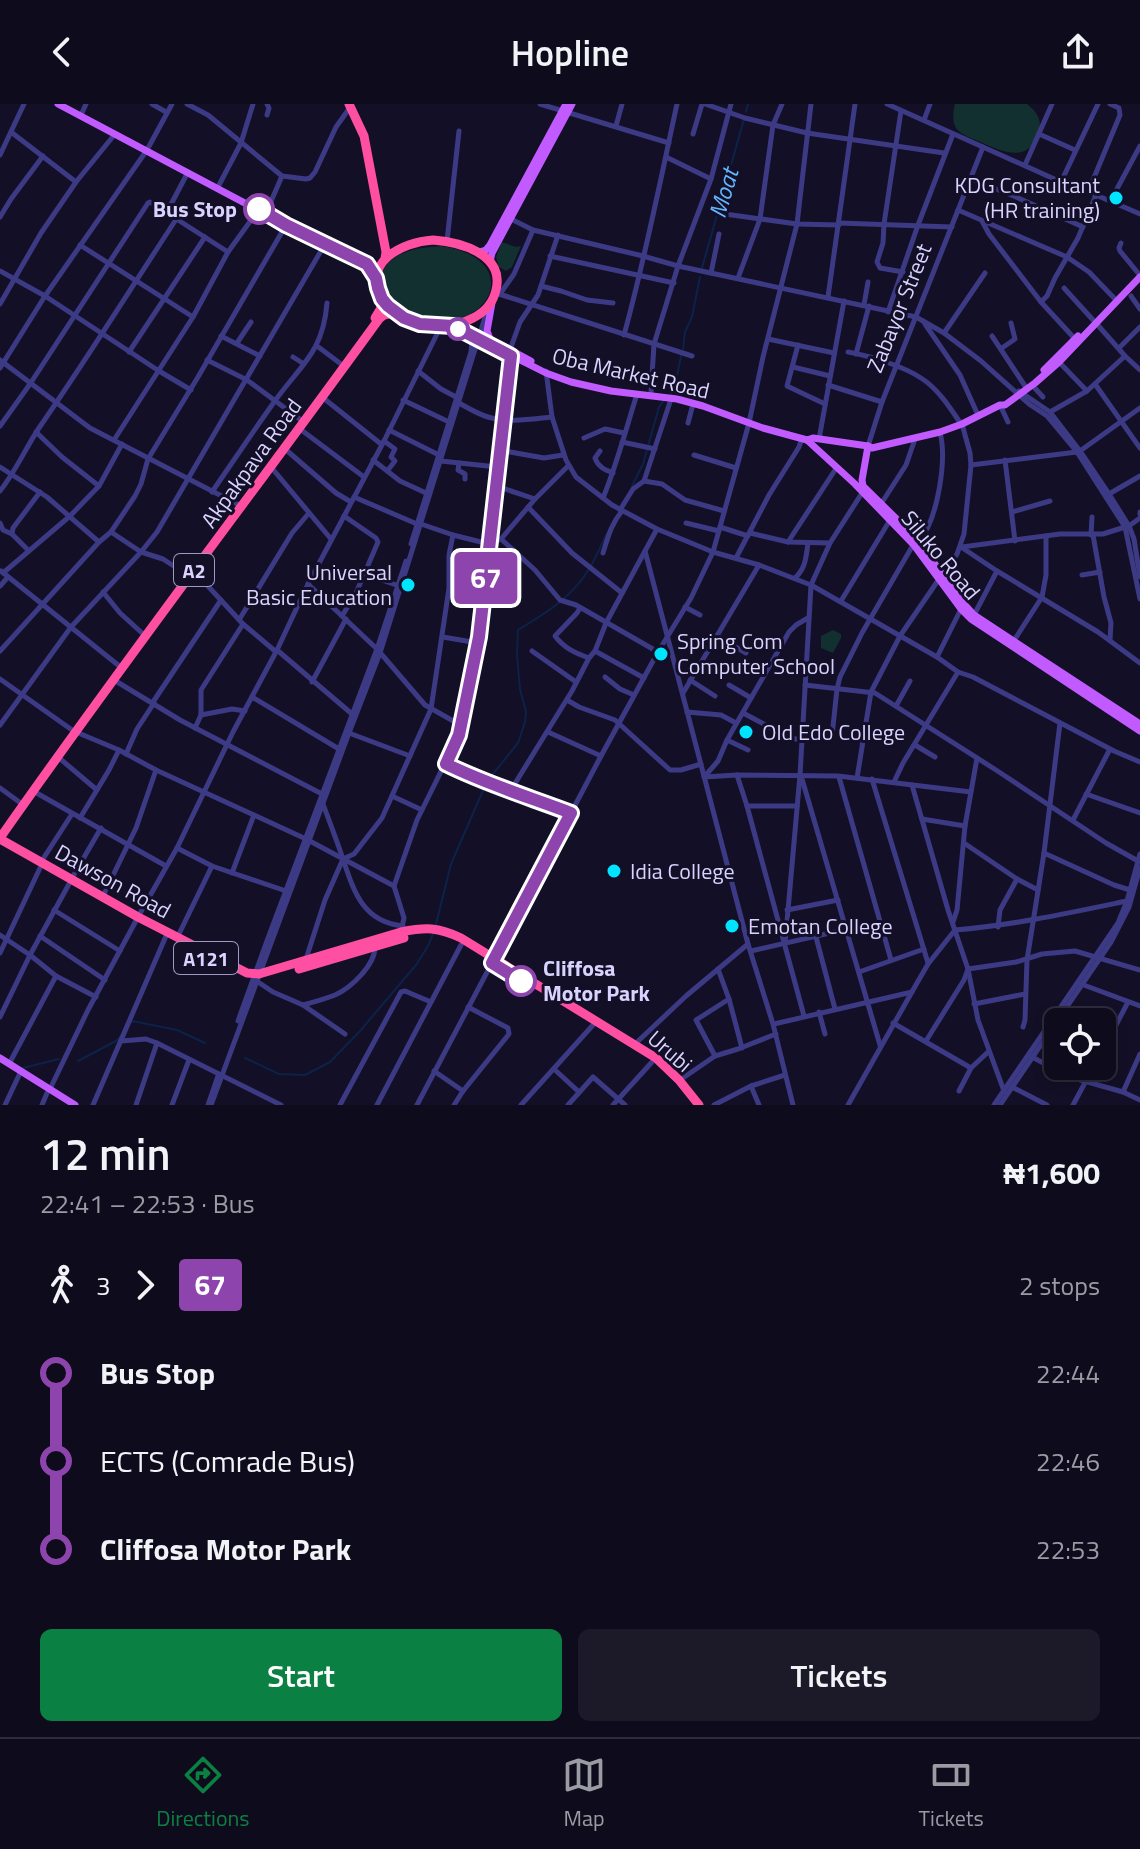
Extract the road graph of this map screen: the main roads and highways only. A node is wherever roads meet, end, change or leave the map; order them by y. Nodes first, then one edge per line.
1 (58, 104) edge
2 (354, 105) edge
3 (567, 108) edge
4 (407, 245) junction
5 (479, 252) junction
6 (384, 260) junction
7 (367, 264) junction
8 (492, 264) junction
9 (1139, 274) edge
10 (376, 278) junction
11 (380, 295) junction
12 (494, 298) junction
13 (397, 312) junction
14 (1094, 322) junction
15 (454, 327) junction
16 (493, 346) junction
17 (475, 349) road end
18 (510, 353) junction
19 (546, 371) junction
20 (1021, 390) junction
21 (750, 421) junction
22 (960, 422) junction
23 (300, 424) junction
24 (813, 439) junction
25 (868, 446) junction
26 (819, 451) junction
27 (863, 490) junction
28 (240, 506) junction
29 (892, 518) junction
30 (190, 572) junction
31 (940, 577) junction
32 (1103, 704) junction
33 (1140, 724) edge
34 (74, 731) junction
35 (1140, 731) edge
36 (0, 831) edge
37 (0, 838) edge
38 (0, 845) edge
39 (41, 865) junction
40 (70, 881) junction
41 (137, 918) junction
42 (430, 931) junction
43 (493, 961) junction
44 (256, 978) junction
45 (569, 1008) junction
46 (3, 1061) edge
47 (48, 1091) junction
48 (67, 1105) edge
49 (75, 1105) edge
50 (693, 1105) edge
51 (699, 1105) edge

1 - 7 main road
2 - 4 highway
2 - 6 highway
3 - 5 main road
3 - 8 main road
4 - 5 highway
4 - 6 highway
5 - 8 highway
6 - 7 main road
6 - 10 highway
7 - 10 main road
8 - 12 highway
9 - 14 main road
9 - 14 main road
10 - 11 highway
11 - 13 highway
11 - 23 highway, Akpakpava Road / A2
12 - 15 highway
12 - 18 main road, Oba Market Road
13 - 15 highway
13 - 23 highway, Akpakpava Road / A2
14 - 20 main road
14 - 20 main road
15 - 16 main road, Oba Market Road
16 - 17 main road
16 - 18 main road, Oba Market Road
18 - 19 main road, Oba Market Road
19 - 21 main road, Oba Market Road
19 - 21 main road, Oba Market Road
20 - 22 main road
20 - 22 main road
21 - 24 main road, Oba Market Road
22 - 25 main road
22 - 25 main road
23 - 28 highway, Akpakpava Road / A2
23 - 28 highway, Akpakpava Road / A2
24 - 25 main road, Oba Market Road
24 - 26 main road, Siluko Road
24 - 26 main road
25 - 27 main road, Zabayor Street
26 - 27 main road, Siluko Road
27 - 29 main road, Siluko Road
27 - 29 main road, Siluko Road
28 - 30 highway, Akpakpava Road / A2
29 - 31 main road, Siluko Road
30 - 34 highway, Akpakpava Road / A2
30 - 34 highway, Akpakpava Road / A2
31 - 32 main road, Siluko Road
31 - 32 main road, Siluko Road
32 - 33 main road, Siluko Road
32 - 35 main road, Siluko Road
34 - 36 highway, Akpakpava Road / A2
34 - 37 highway, Akpakpava Road / A2
37 - 39 highway, Dawson Road / A121
38 - 39 highway, Dawson Road / A121
39 - 40 highway, Dawson Road / A121
40 - 41 highway, Dawson Road / A121
40 - 41 highway, Dawson Road / A121
41 - 44 highway, Dawson Road / A121
41 - 44 highway, Dawson Road / A121
42 - 43 highway
42 - 43 highway
42 - 44 highway, A121
42 - 44 highway, A121
43 - 45 highway
45 - 50 highway, Urubi
45 - 51 highway, Urubi
46 - 47 main road
47 - 48 main road
47 - 49 main road

